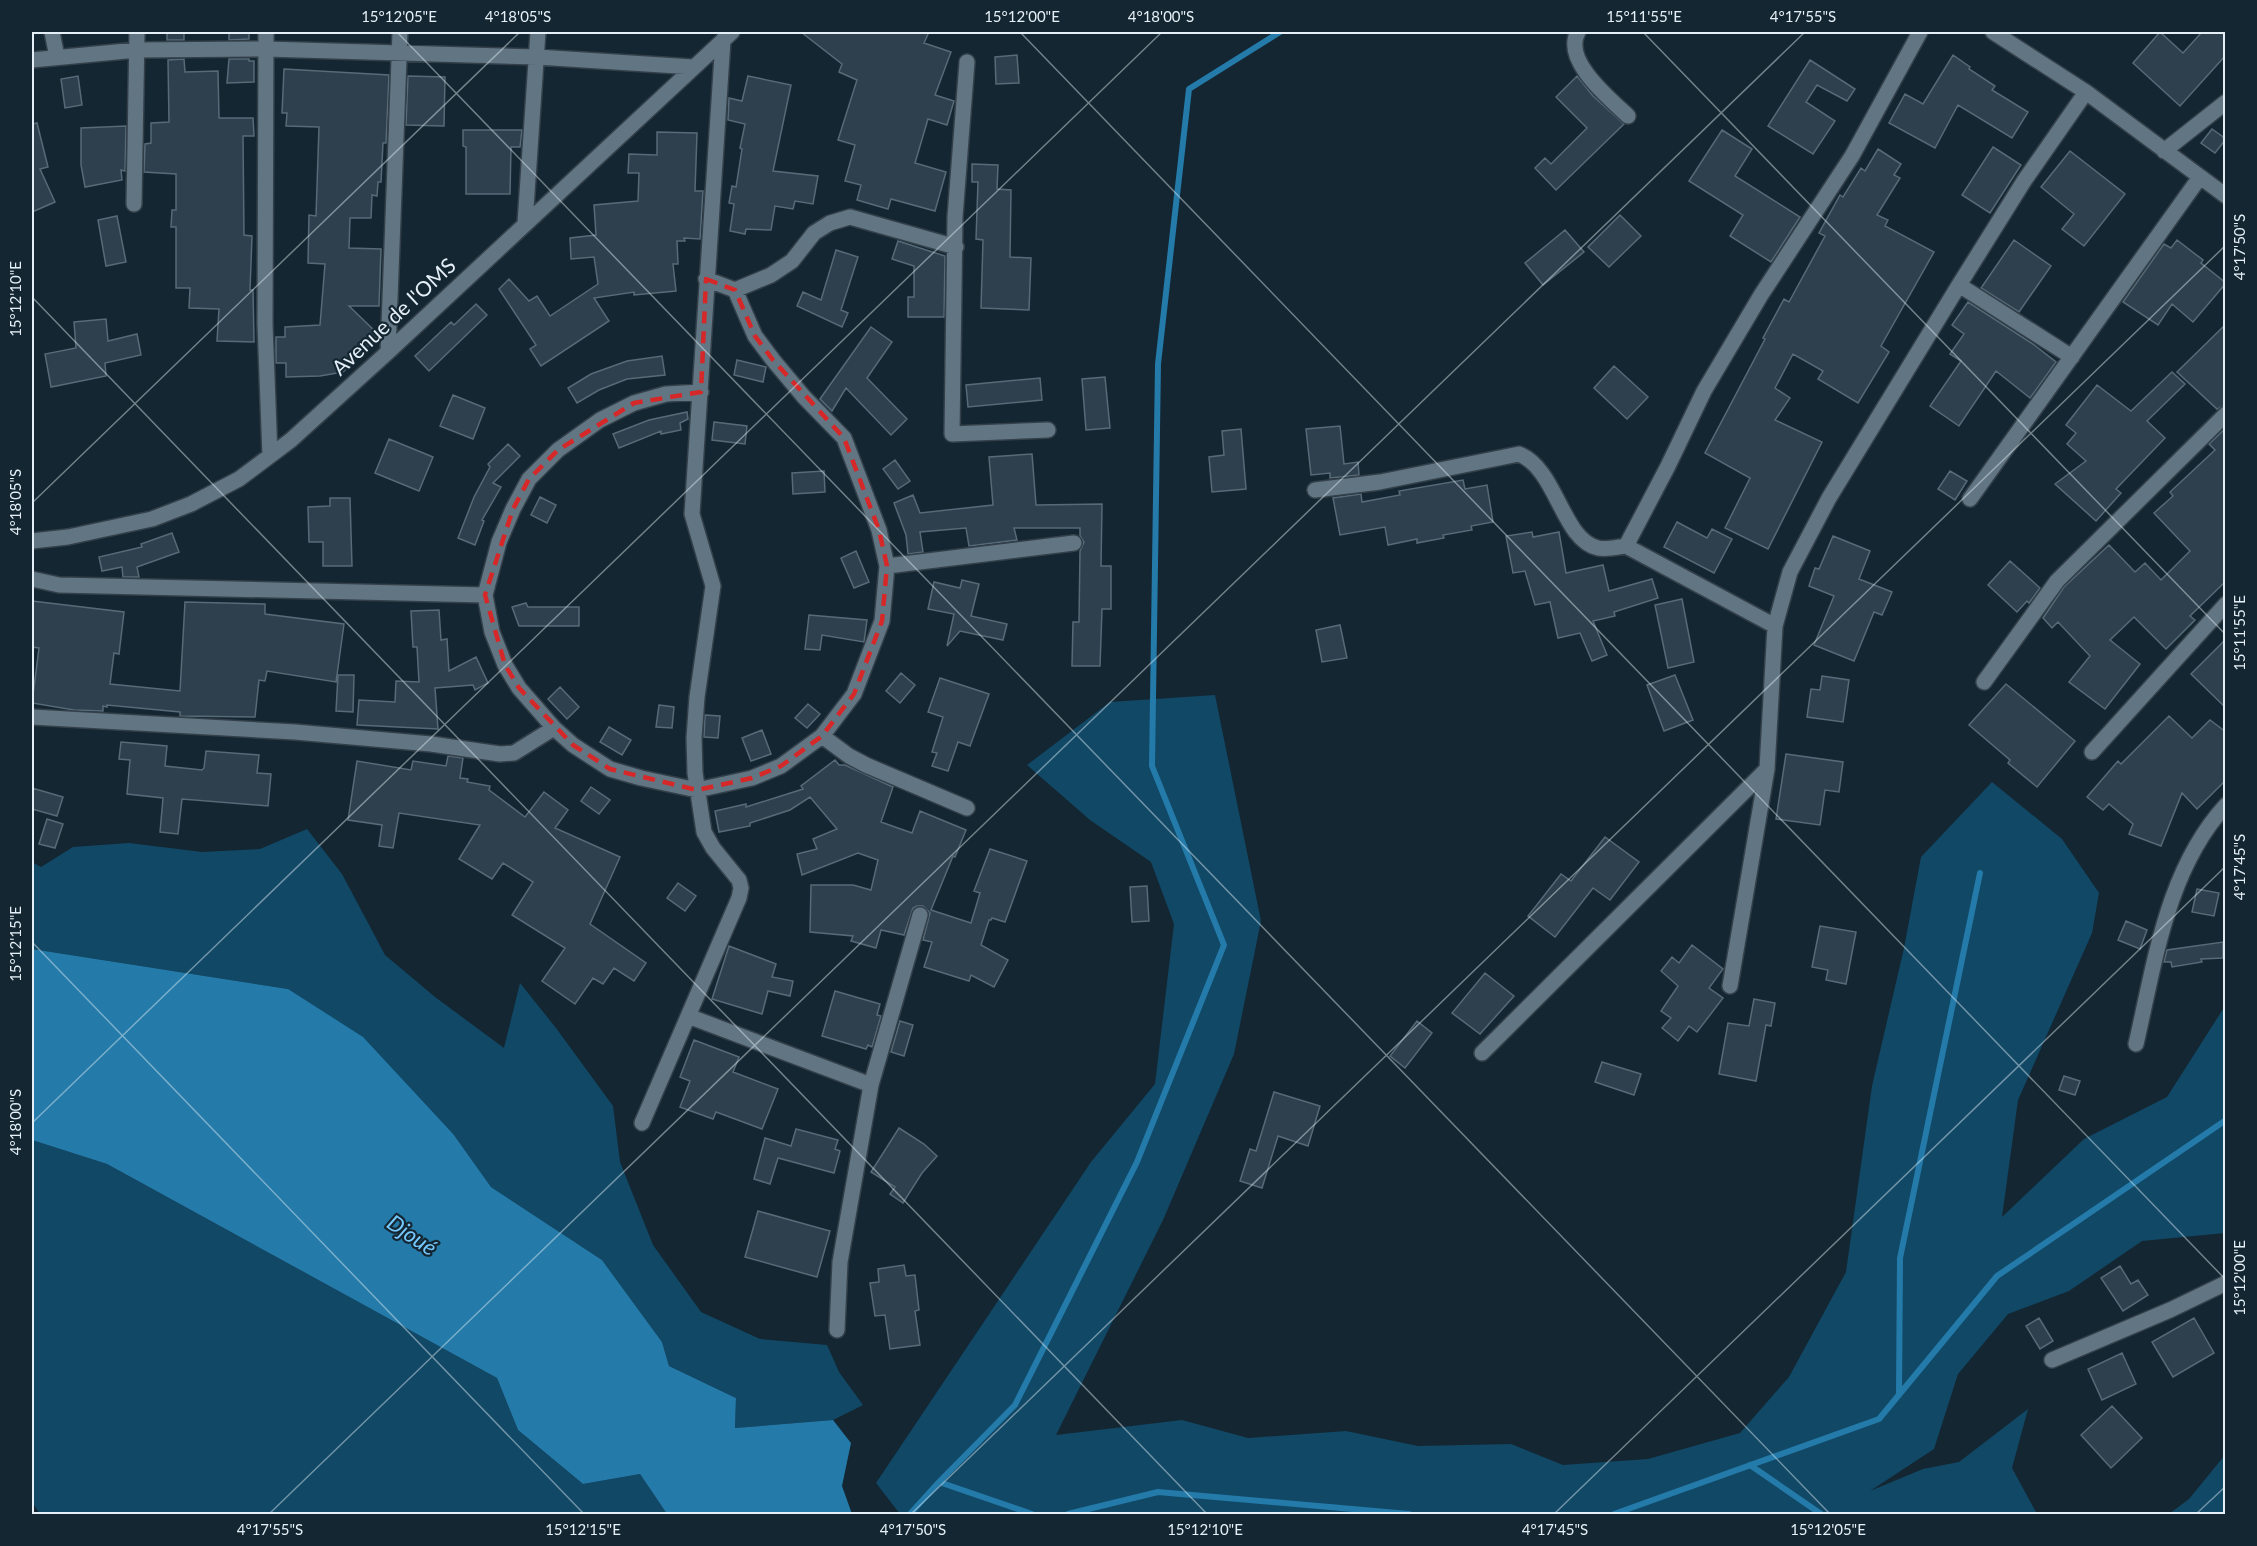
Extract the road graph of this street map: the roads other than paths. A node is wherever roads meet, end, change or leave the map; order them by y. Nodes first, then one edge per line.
1 (52, 32) edge
2 (137, 32) edge
3 (266, 32) edge
4 (400, 32) edge
5 (538, 32) edge
6 (1578, 32) edge
7 (1920, 32) edge
8 (1993, 32) edge
9 (728, 36) edge
10 (266, 49) junction
11 (137, 50) junction
12 (398, 54) junction
13 (57, 57) junction
14 (537, 57) junction
15 (32, 60) edge
16 (967, 62) dead end
17 (693, 67) junction
18 (2086, 92) junction
19 (2226, 102) edge
20 (1628, 116) dead end
21 (2164, 151) junction
22 (2200, 177) junction
23 (2226, 196) edge
24 (134, 204) dead end
25 (525, 224) junction
26 (956, 248) junction
27 (706, 279) junction
28 (1959, 285) junction
29 (735, 290) junction
30 (388, 352) junction
31 (2072, 357) junction
32 (701, 392) junction
33 (2226, 414) edge
34 (1048, 430) dead end
35 (270, 456) junction
36 (1315, 490) dead end
37 (1970, 499) dead end
38 (32, 542) edge
39 (1074, 543) dead end
40 (1626, 546) junction
41 (887, 566) junction
42 (32, 579) edge
43 (485, 595) junction
44 (2226, 604) edge
45 (1775, 626) junction
46 (1984, 682) dead end
47 (32, 717) edge
48 (554, 728) junction
49 (822, 736) junction
50 (2092, 752) dead end
51 (1767, 769) junction
52 (697, 790) junction
53 (2226, 805) edge
54 (967, 808) dead end
55 (920, 915) dead end
56 (1730, 986) dead end
57 (688, 1016) junction
58 (2136, 1044) dead end
59 (1482, 1053) dead end
60 (871, 1084) junction
61 (642, 1123) dead end
62 (2226, 1283) edge
63 (837, 1330) dead end
64 (2052, 1360) dead end

1 - 13 street
2 - 11 street
3 - 10 street
4 - 12 street
5 - 14 street
6 - 20 street
7 - 40 street
8 - 18 street
9 - 17 street, Avenue de l'OMS
9 - 27 street
10 - 11 street
10 - 12 street
10 - 35 street
11 - 13 street
11 - 24 street
12 - 14 street
12 - 30 street
13 - 15 street
14 - 17 street
14 - 25 street
16 - 26 street
17 - 25 street, Avenue de l'OMS
18 - 21 street
18 - 28 street
19 - 21 street
21 - 22 street
22 - 23 street
22 - 31 street
25 - 30 street, Avenue de l'OMS
26 - 29 street
26 - 34 street
27 - 29 street
27 - 32 street
28 - 31 street
28 - 45 street
29 - 41 street
30 - 35 street, Avenue de l'OMS
31 - 37 street
32 - 43 street
32 - 52 street
33 - 46 street
35 - 38 street, Avenue de l'OMS
36 - 40 street
39 - 41 street
40 - 45 street
41 - 49 street
42 - 43 street
43 - 48 street
44 - 50 street
45 - 51 street
47 - 48 street
48 - 52 street
49 - 52 street
49 - 54 street
51 - 56 street
51 - 59 street
52 - 57 street
53 - 58 street
55 - 60 street
57 - 60 street
57 - 61 street
60 - 63 street
62 - 64 street

